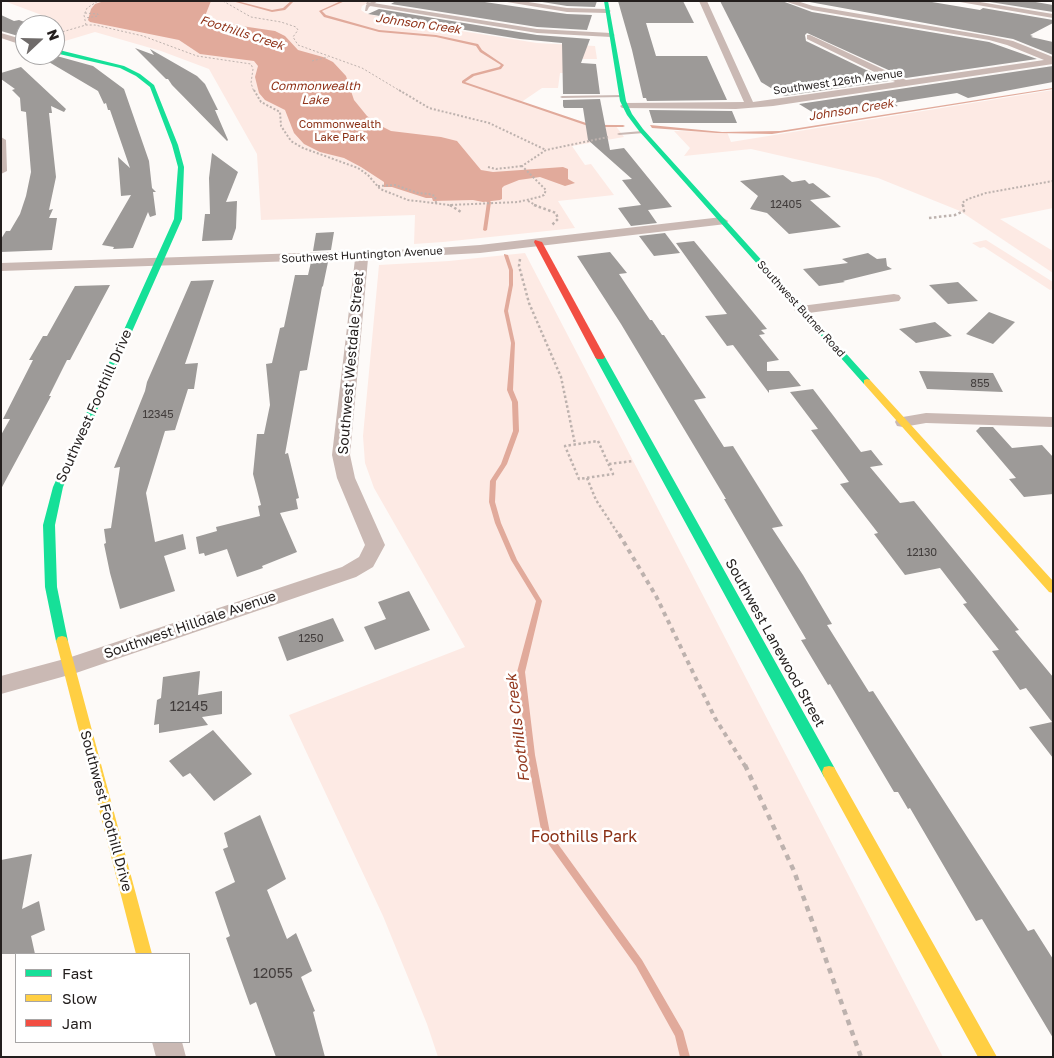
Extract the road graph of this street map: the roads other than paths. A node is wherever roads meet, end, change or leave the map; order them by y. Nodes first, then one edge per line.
1 (505, 1) edge
2 (703, 1) edge
3 (788, 1) edge
4 (958, 1) edge
5 (535, 3) edge
6 (371, 5) edge
7 (606, 6) edge
8 (1053, 16) edge
9 (1, 35) edge
10 (611, 35) junction
11 (810, 37) dead end
12 (11, 39) junction
13 (15, 40) edge
14 (1, 42) edge
15 (65, 53) edge
16 (1053, 61) edge
17 (904, 84) junction
18 (562, 97) dead end
19 (623, 101) junction
20 (750, 105) junction
21 (642, 132) junction
22 (619, 134) road end
23 (1, 140) edge
24 (1, 171) edge
25 (722, 221) junction
26 (538, 242) junction
27 (362, 256) junction
28 (159, 262) junction
29 (1, 267) edge
30 (894, 298) dead end
31 (801, 310) junction
32 (903, 422) junction
33 (1053, 422) edge
34 (372, 553) joint
35 (1053, 589) edge
36 (68, 667) junction
37 (1, 685) edge
38 (144, 953) edge
39 (167, 1043) edge
40 (171, 1057) edge
41 (988, 1057) edge

1 - 5 street
2 - 20 street
3 - 16 street
4 - 8 street
5 - 7 street
6 - 10 street
7 - 10 street, Southwest Butner Road
9 - 12 street
10 - 19 street, Southwest Butner Road
11 - 17 street
12 - 13 street
12 - 14 street
15 - 28 street, Southwest Foothill Drive
16 - 17 street, Southwest 126th Avenue
17 - 20 street, Southwest 126th Avenue
18 - 19 lane
19 - 20 street, Southwest 126th Avenue
19 - 21 street, Southwest Butner Road
21 - 22 lane
21 - 25 street, Southwest Butner Road
23 - 24 street
25 - 26 street, Southwest Huntington Avenue
25 - 31 street, Southwest Butner Road
26 - 27 street, Southwest Huntington Avenue
26 - 41 street, Southwest Lanewood Street
27 - 28 street, Southwest Huntington Avenue
27 - 34 street, Southwest Westdale Street
28 - 29 street, Southwest Huntington Avenue
28 - 36 street, Southwest Foothill Drive
30 - 31 street
31 - 32 street, Southwest Butner Road
32 - 33 street
32 - 35 street, Southwest Butner Road
34 - 36 street, Southwest Hilldale Avenue
36 - 37 street, Southwest Hilldale Avenue
36 - 38 street, Southwest Foothill Drive
39 - 40 street

